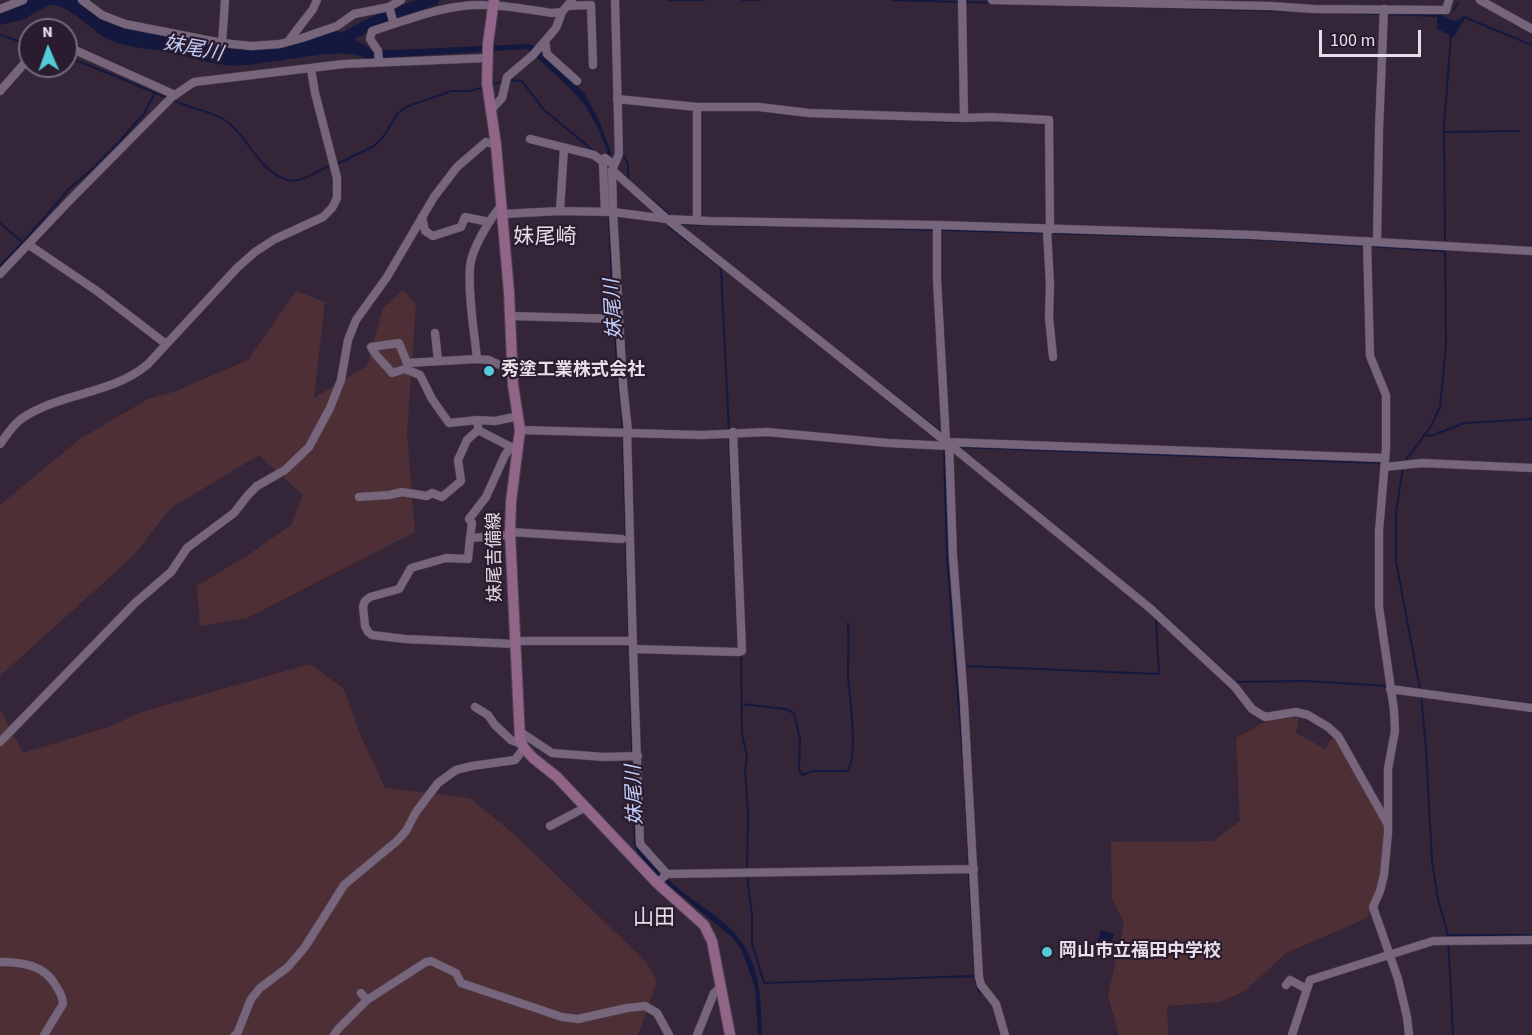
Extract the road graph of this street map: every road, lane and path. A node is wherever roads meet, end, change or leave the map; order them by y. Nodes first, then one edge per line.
1 (23, 0) edge
2 (82, 0) edge
3 (225, 0) edge
4 (317, 0) edge
5 (401, 0) edge
6 (615, 0) edge
7 (992, 0) edge
8 (1449, 0) edge
9 (1480, 0) edge
10 (962, 2) edge
11 (493, 3) edge
12 (567, 6) edge
13 (389, 8) junction
14 (0, 9) edge
15 (1384, 12) junction
16 (394, 23) junction
17 (1532, 29) edge
18 (545, 41) junction
19 (286, 42) junction
20 (222, 43) junction
21 (78, 52) edge
22 (487, 52) junction
23 (378, 57) junction
24 (593, 65) dead end
25 (311, 69) junction
26 (18, 71) edge
27 (577, 81) dead end
28 (0, 91) edge
29 (172, 98) junction
30 (619, 100) junction
31 (697, 108) junction
32 (490, 111) junction
33 (964, 118) junction
34 (530, 139) dead end
35 (496, 145) junction
36 (564, 148) junction
37 (610, 164) junction
38 (502, 210) junction
39 (560, 211) junction
40 (608, 212) junction
41 (422, 217) junction
42 (672, 219) junction
43 (697, 220) junction
44 (489, 222) junction
45 (937, 228) junction
46 (1048, 232) junction
47 (1377, 241) junction
48 (1367, 244) junction
49 (29, 245) junction
50 (1532, 251) edge
51 (0, 274) edge
52 (510, 316) junction
53 (616, 320) junction
54 (435, 333) dead end
55 (166, 344) junction
56 (1053, 357) dead end
57 (477, 359) junction
58 (438, 360) junction
59 (512, 371) junction
60 (519, 416) junction
61 (478, 420) junction
62 (478, 430) junction
63 (520, 430) junction
64 (626, 432) junction
65 (730, 433) junction
66 (0, 444) edge
67 (948, 444) junction
68 (515, 446) junction
69 (1385, 462) junction
70 (1532, 468) edge
71 (359, 497) dead end
72 (510, 533) junction
73 (470, 538) junction
74 (622, 539) dead end
75 (516, 643) junction
76 (631, 643) junction
77 (1390, 687) junction
78 (475, 707) dead end
79 (1532, 708) edge
80 (519, 731) junction
81 (0, 741) edge
82 (522, 746) junction
83 (636, 756) junction
84 (586, 807) junction
85 (1387, 823) junction
86 (550, 826) dead end
87 (970, 869) junction
88 (662, 878) junction
89 (1532, 940) edge
90 (1389, 953) junction
91 (0, 962) edge
92 (1286, 985) dead end
93 (720, 988) junction
94 (1307, 989) junction
95 (361, 993) dead end
96 (367, 1000) junction
97 (44, 1035) edge
98 (235, 1035) edge
99 (334, 1035) edge
100 (669, 1035) edge
101 (697, 1035) edge
102 (730, 1035) edge
103 (1005, 1035) edge
104 (1292, 1035) edge
105 (1409, 1035) edge

1 - 14 street
2 - 20 street
3 - 20 street
4 - 19 street
5 - 13 street
6 - 30 street
7 - 15 street
8 - 15 street
9 - 17 street
10 - 33 street
11 - 12 street
11 - 16 street
11 - 22 main road, 妹尾吉備線
12 - 18 street
12 - 24 street
13 - 16 street
13 - 19 street
15 - 47 street
16 - 23 street
18 - 27 street
18 - 32 street
19 - 20 street
21 - 29 street
22 - 23 street
22 - 32 main road, 妹尾吉備線
23 - 25 street
25 - 29 street
25 - 55 street
26 - 28 street
29 - 49 street
30 - 31 street
30 - 37 street
31 - 33 street
31 - 43 street
32 - 35 main road, 妹尾吉備線
33 - 46 street
34 - 36 street
35 - 38 main road, 妹尾吉備線
35 - 41 street
36 - 37 street
36 - 39 street
37 - 40 street
37 - 40 street
37 - 42 street
38 - 39 street
38 - 44 street
38 - 52 main road, 妹尾吉備線
39 - 40 street
40 - 42 street
40 - 53 street
41 - 44 street
41 - 81 street
42 - 43 street
42 - 67 street
43 - 45 street
44 - 57 street
45 - 46 street
45 - 67 street
46 - 48 street
46 - 56 street
47 - 48 street
47 - 50 street
48 - 69 street
49 - 51 street
49 - 55 street
52 - 53 street
52 - 59 main road, 妹尾吉備線
53 - 64 street
54 - 58 street
55 - 66 street
57 - 58 street
57 - 59 street
58 - 61 street
59 - 60 main road, 妹尾吉備線
60 - 61 street
60 - 63 main road, 妹尾吉備線
61 - 62 street
62 - 68 street
62 - 71 street
63 - 64 street
63 - 68 main road, 妹尾吉備線
64 - 65 street
64 - 76 street
65 - 67 street
65 - 76 street
67 - 69 street
67 - 85 street
67 - 87 street
68 - 72 main road, 妹尾吉備線
68 - 73 street
69 - 70 street
69 - 77 street
72 - 73 street
72 - 74 street
72 - 75 main road, 妹尾吉備線
73 - 75 street
75 - 76 street
75 - 80 main road, 妹尾吉備線
76 - 83 street
77 - 79 street
77 - 85 street
78 - 82 street
80 - 82 main road, 妹尾吉備線
80 - 83 street
82 - 84 main road
82 - 98 street
83 - 88 street
84 - 86 street
84 - 88 main road
85 - 90 street
87 - 88 street
87 - 103 street
88 - 93 main road
89 - 90 street
90 - 94 street
90 - 105 street
91 - 97 street
92 - 94 street
93 - 101 street
93 - 102 main road
94 - 104 street
95 - 96 street
96 - 99 street
96 - 100 street

